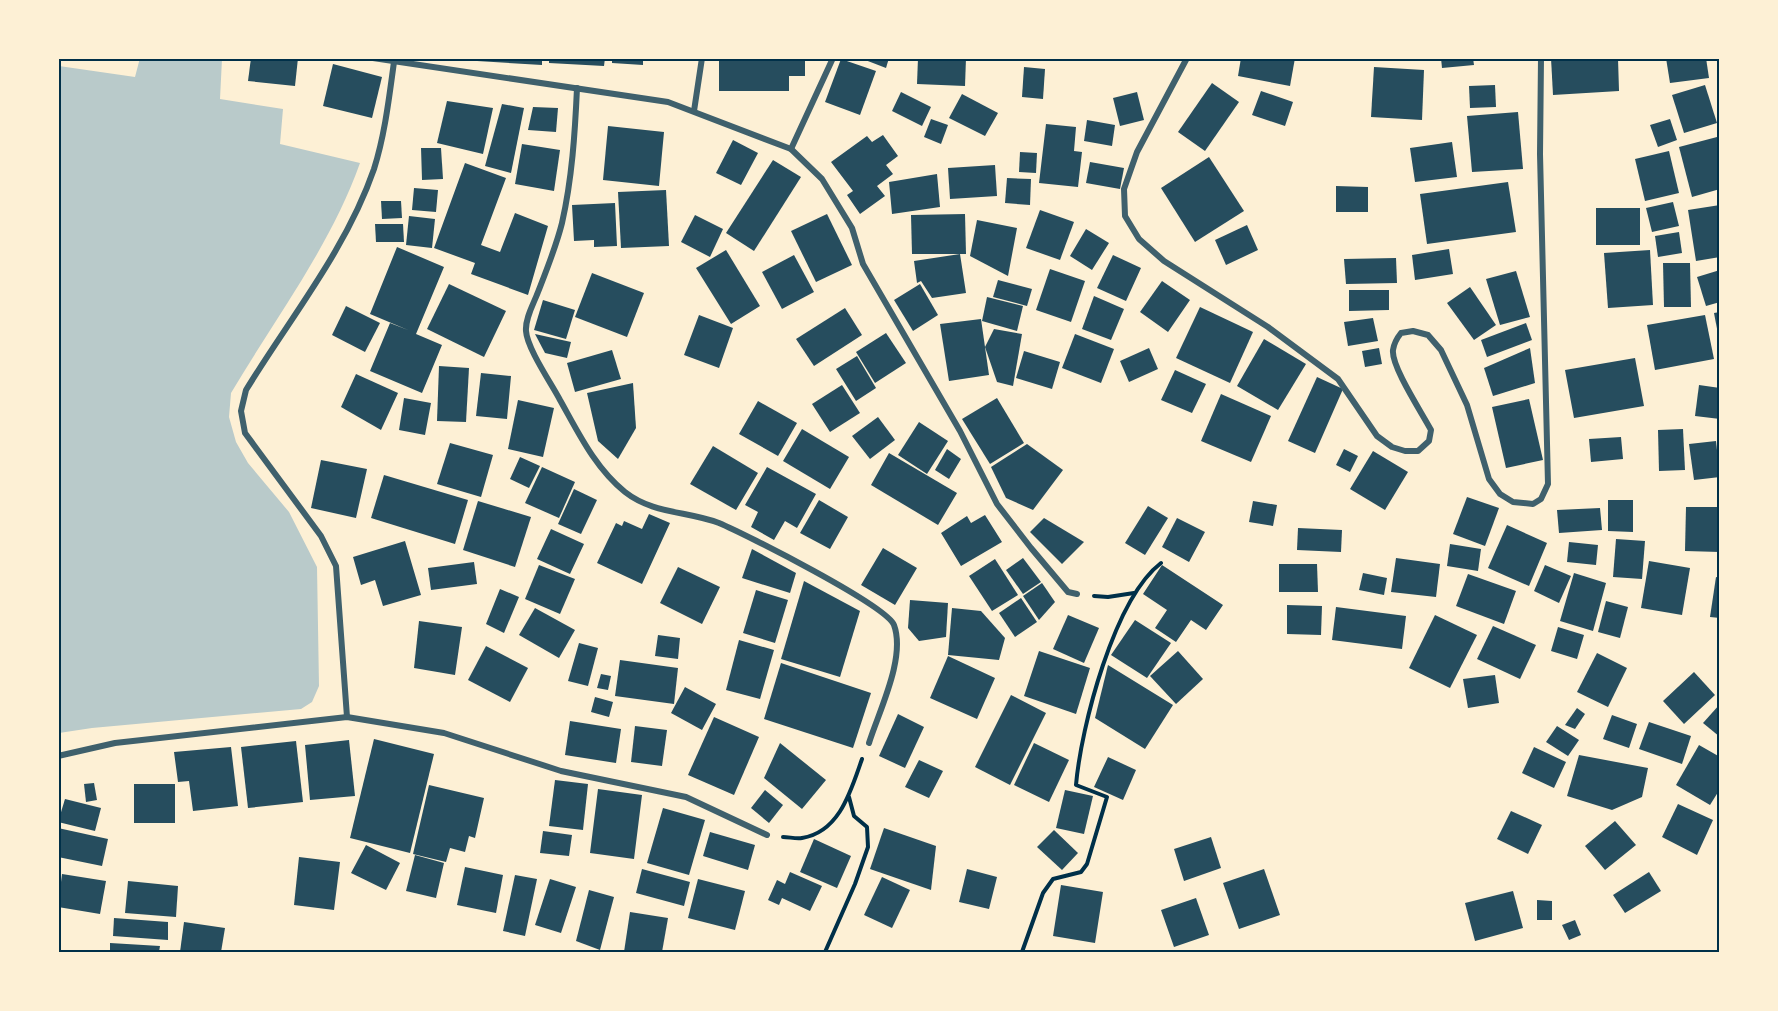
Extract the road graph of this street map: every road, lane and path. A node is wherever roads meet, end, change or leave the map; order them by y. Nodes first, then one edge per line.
1 (373, 58) edge
2 (702, 58) edge
3 (833, 58) edge
4 (1187, 58) edge
5 (1541, 58) edge
6 (394, 62) junction
7 (577, 88) junction
8 (694, 111) junction
9 (790, 149) junction
10 (1161, 563) dead end
11 (1135, 593) junction
12 (1077, 594) dead end
13 (1108, 597) dead end
14 (347, 717) junction
15 (868, 743) joint
16 (58, 756) edge
17 (849, 797) junction
18 (767, 835) dead end
19 (801, 838) dead end
20 (825, 952) edge
21 (1022, 952) edge

1 - 6 street
2 - 8 street
3 - 9 street
4 - 5 street
6 - 7 street
6 - 14 street
7 - 8 street
7 - 15 street
8 - 9 street
9 - 12 street
10 - 11 path
11 - 13 path
11 - 21 path
14 - 16 street
14 - 18 street
15 - 17 path
17 - 19 path
17 - 20 path

